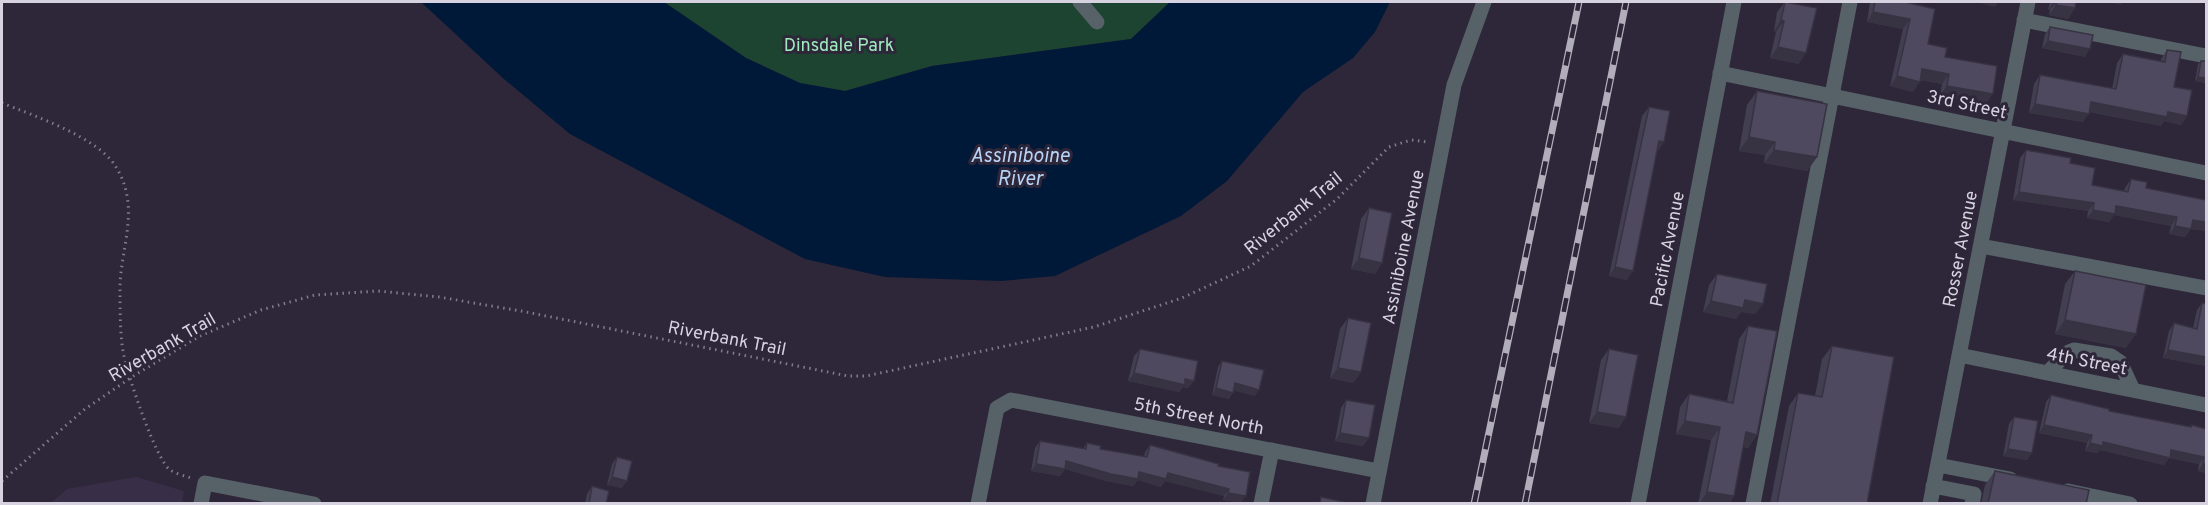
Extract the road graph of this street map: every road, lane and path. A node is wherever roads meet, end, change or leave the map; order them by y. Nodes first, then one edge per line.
1 (1080, 2) edge
2 (1484, 2) edge
3 (1734, 2) edge
4 (1850, 2) edge
5 (2028, 2) edge
6 (2024, 20) junction
7 (1097, 21) dead end
8 (2206, 56) edge
9 (1720, 74) junction
10 (1832, 96) junction
11 (2, 103) edge
12 (2003, 131) junction
13 (1442, 145) junction
14 (2206, 173) edge
15 (1981, 246) junction
16 (2206, 288) edge
17 (1959, 355) junction
18 (2047, 373) junction
19 (130, 379) junction
20 (2133, 390) junction
21 (2206, 405) edge
22 (1272, 450) junction
23 (1938, 465) junction
24 (1379, 471) junction
25 (2, 481) edge
26 (204, 483) junction
27 (2026, 483) edge
28 (1933, 486) junction
29 (2049, 487) edge
30 (201, 504) edge
31 (314, 504) edge
32 (978, 504) edge
33 (1261, 504) edge
34 (1372, 504) edge
35 (1638, 504) edge
36 (1753, 504) edge
37 (1930, 504) edge
38 (1972, 504) edge
39 (2130, 504) edge

1 - 7 street
2 - 13 street, Assiniboine Avenue
3 - 9 street, Pacific Avenue
4 - 10 street
5 - 6 street, Rosser Avenue
6 - 8 street
6 - 12 street, Rosser Avenue
9 - 10 street, 3rd Street
9 - 35 street, Pacific Avenue
10 - 12 street, 3rd Street
10 - 36 street
11 - 19 path
12 - 14 street, 3rd Street
12 - 15 street, Rosser Avenue
13 - 19 path, Riverbank Trail
13 - 24 street, Assiniboine Avenue
15 - 16 street
15 - 17 street, Rosser Avenue
17 - 18 street, 4th Street
17 - 23 street, Rosser Avenue
18 - 20 street, 4th Street
18 - 20 street
19 - 25 path, Riverbank Trail
19 - 26 path
20 - 21 street, 4th Street
22 - 24 street, 5th Street North
22 - 32 street, 5th Street North
22 - 33 street
23 - 27 street
23 - 28 street, Rosser Avenue
24 - 34 street, Assiniboine Avenue
26 - 30 street
26 - 31 street
28 - 37 street, Rosser Avenue
28 - 38 street
29 - 39 street

